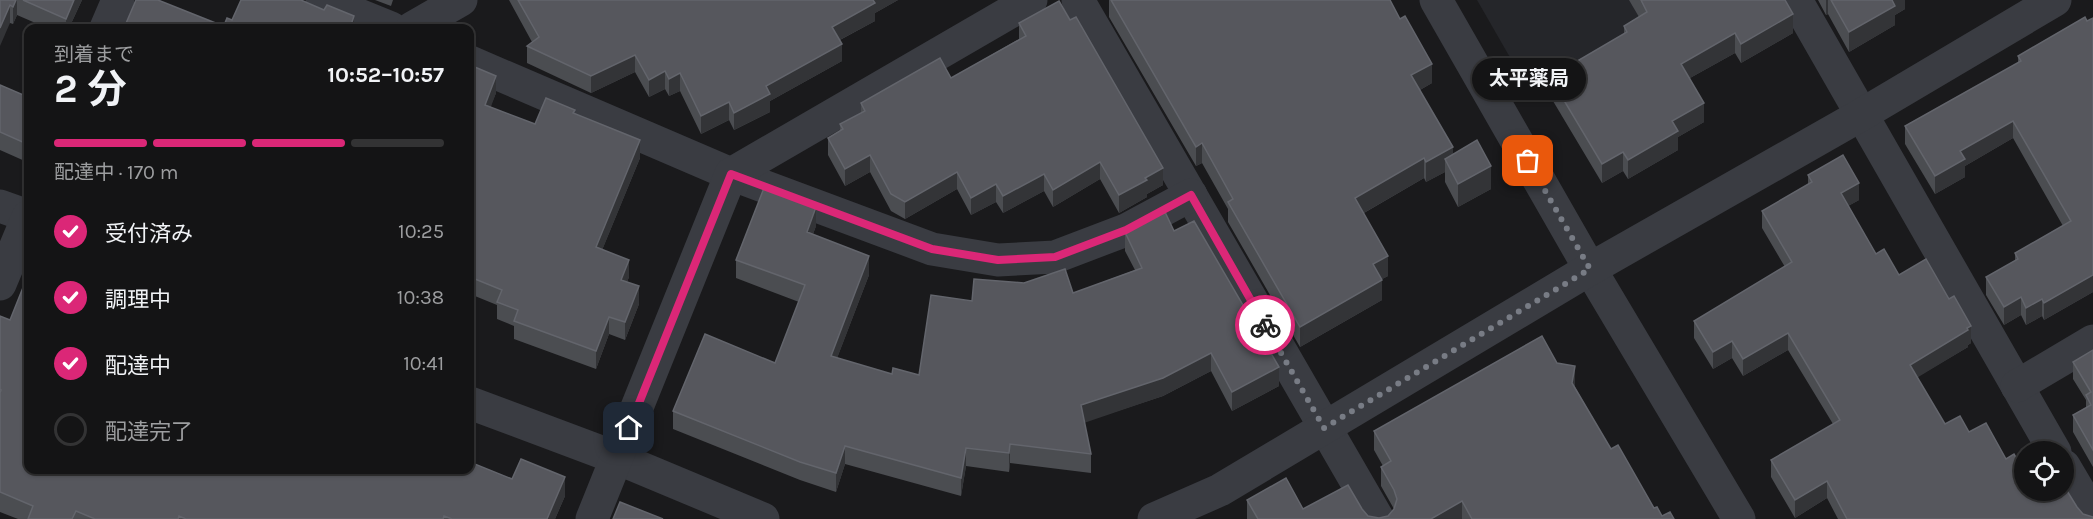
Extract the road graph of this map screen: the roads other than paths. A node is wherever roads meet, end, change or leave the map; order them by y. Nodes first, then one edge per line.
1 (118, 0) edge
2 (322, 0) edge
3 (461, 0) edge
4 (1031, 0) edge
5 (1078, 0) edge
6 (1436, 0) edge
7 (1796, 0) edge
8 (2055, 0) edge
9 (108, 24) edge
10 (381, 24) edge
11 (419, 24) edge
12 (474, 64) edge
13 (1861, 115) junction
14 (731, 174) junction
15 (1191, 195) junction
16 (0, 206) edge
17 (24, 215) edge
18 (24, 226) edge
19 (1590, 269) junction
20 (0, 284) edge
21 (2093, 341) edge
22 (2017, 386) junction
23 (474, 404) edge
24 (1324, 428) junction
25 (2049, 441) edge
26 (617, 458) junction
27 (2074, 483) edge
28 (2093, 515) edge
29 (592, 519) edge
30 (763, 519) edge
31 (1154, 519) edge
32 (1378, 519) edge
33 (1739, 519) edge

1 - 9 street
2 - 10 street
3 - 11 street
4 - 14 street
5 - 15 street
6 - 19 street
7 - 13 street
8 - 13 street
12 - 14 street
13 - 19 street
13 - 22 street
14 - 15 street
14 - 26 street
15 - 24 street
16 - 17 street
18 - 20 street
19 - 24 street
19 - 33 street
21 - 22 street
22 - 25 street
23 - 26 street
24 - 31 street
24 - 32 street
26 - 29 street
26 - 30 street
27 - 28 street

